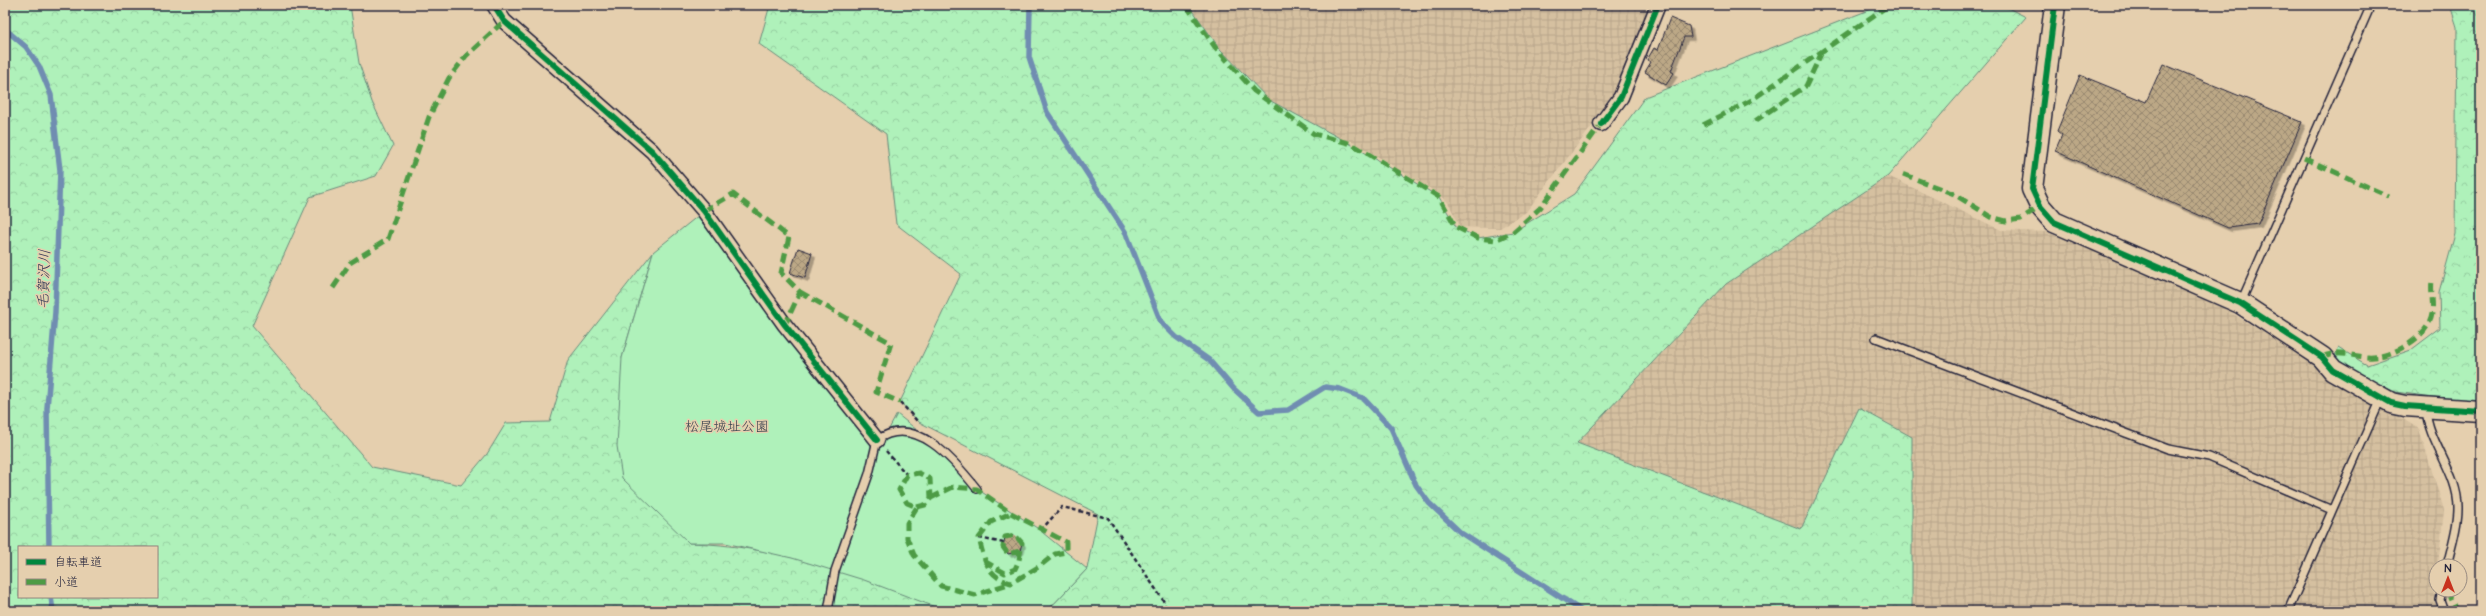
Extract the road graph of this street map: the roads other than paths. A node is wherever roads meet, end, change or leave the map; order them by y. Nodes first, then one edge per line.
1 (494, 5) edge
2 (1658, 5) edge
3 (2055, 5) edge
4 (2371, 5) edge
5 (1601, 124) dead end
6 (2240, 303) junction
7 (1876, 338) dead end
8 (2381, 398) junction
9 (2426, 407) junction
10 (2481, 412) edge
11 (877, 440) junction
12 (977, 489) dead end
13 (2332, 510) junction
14 (2449, 558) edge
15 (2440, 598) edge
16 (828, 611) edge
17 (2288, 611) edge
18 (2444, 611) edge

1 - 11 street
2 - 5 street
3 - 6 street
4 - 6 lane
6 - 8 street
7 - 13 lane
8 - 9 street
8 - 13 lane
9 - 10 street
9 - 14 lane
11 - 12 lane
11 - 16 lane
13 - 17 lane
15 - 18 lane

